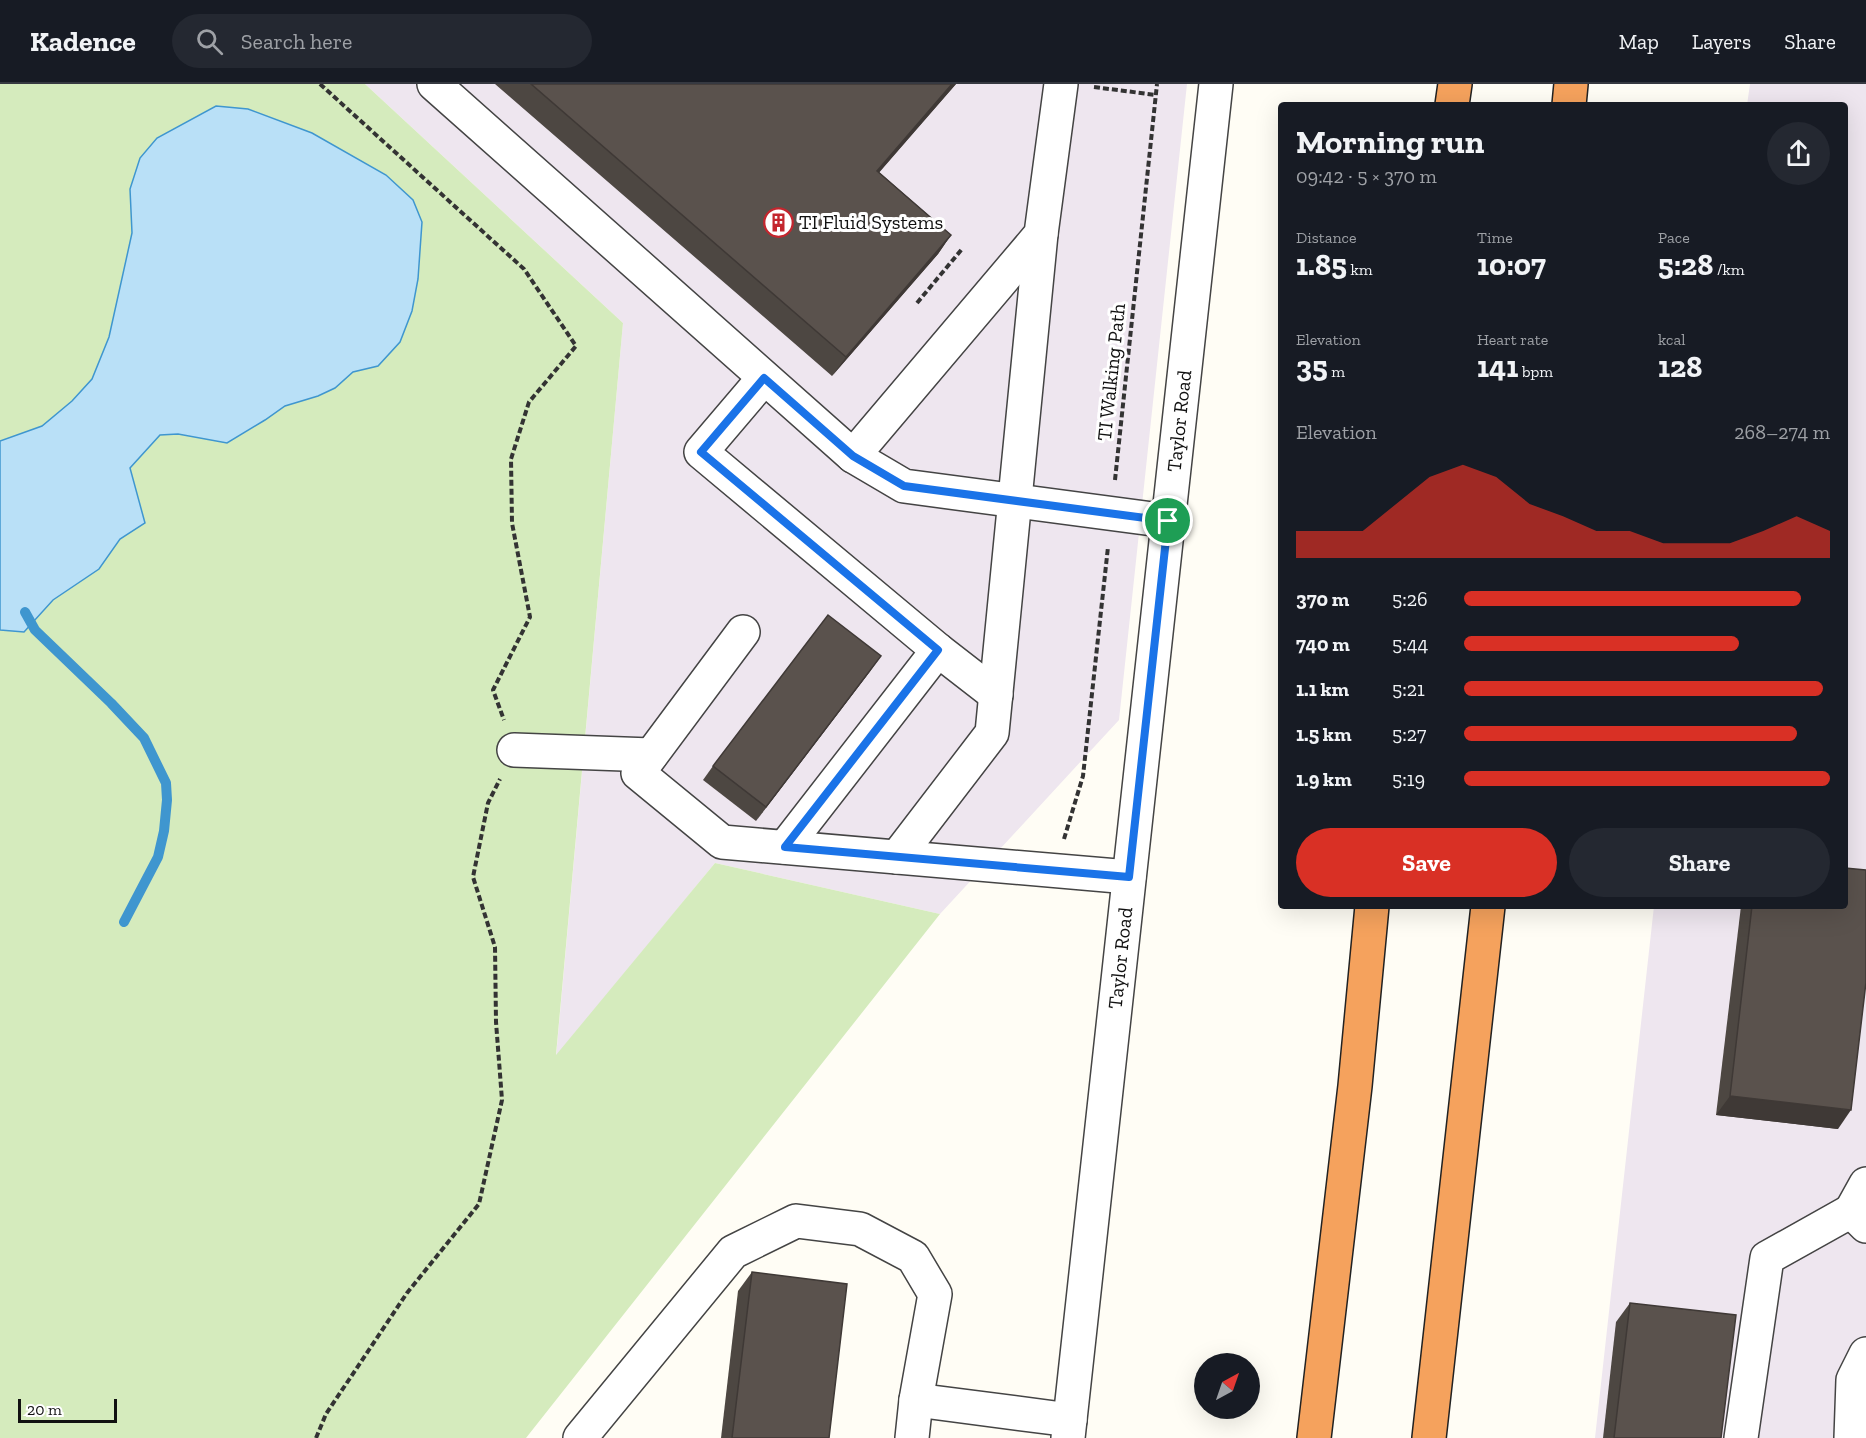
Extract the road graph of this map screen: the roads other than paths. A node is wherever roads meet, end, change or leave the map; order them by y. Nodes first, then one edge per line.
1 (434, 84) edge
2 (1216, 84) edge
3 (1455, 84) edge
4 (1571, 84) edge
5 (1075, 85) edge
6 (1452, 102) edge
7 (1569, 102) edge
8 (1041, 234) junction
9 (764, 378) junction
10 (853, 456) junction
11 (1015, 500) junction
12 (1168, 521) junction
13 (743, 632) dead end
14 (938, 650) junction
15 (996, 695) junction
16 (514, 750) road end
17 (651, 755) junction
18 (785, 847) junction
19 (897, 857) junction
20 (1129, 877) junction
21 (1372, 909) edge
22 (1488, 909) edge
23 (1861, 1207) edge
24 (1866, 1354) edge
25 (916, 1401) junction
26 (1069, 1429) edge
27 (580, 1438) edge
28 (912, 1438) edge
29 (1314, 1438) edge
30 (1429, 1438) edge
31 (1741, 1438) edge
32 (1851, 1438) edge

1 - 9 street
2 - 12 street, Taylor Road
3 - 6 highway
4 - 7 highway
5 - 8 street
8 - 10 street
8 - 11 street
9 - 10 street
9 - 14 street
10 - 11 street
11 - 12 street
11 - 15 street
12 - 20 street, Taylor Road
13 - 17 street
14 - 15 street
14 - 18 street
15 - 19 street
16 - 17 street
17 - 18 street
18 - 19 street
19 - 20 street
20 - 26 street, Taylor Road
21 - 29 highway
22 - 30 highway
23 - 31 street
24 - 32 street
25 - 26 street
25 - 27 street
25 - 28 street

